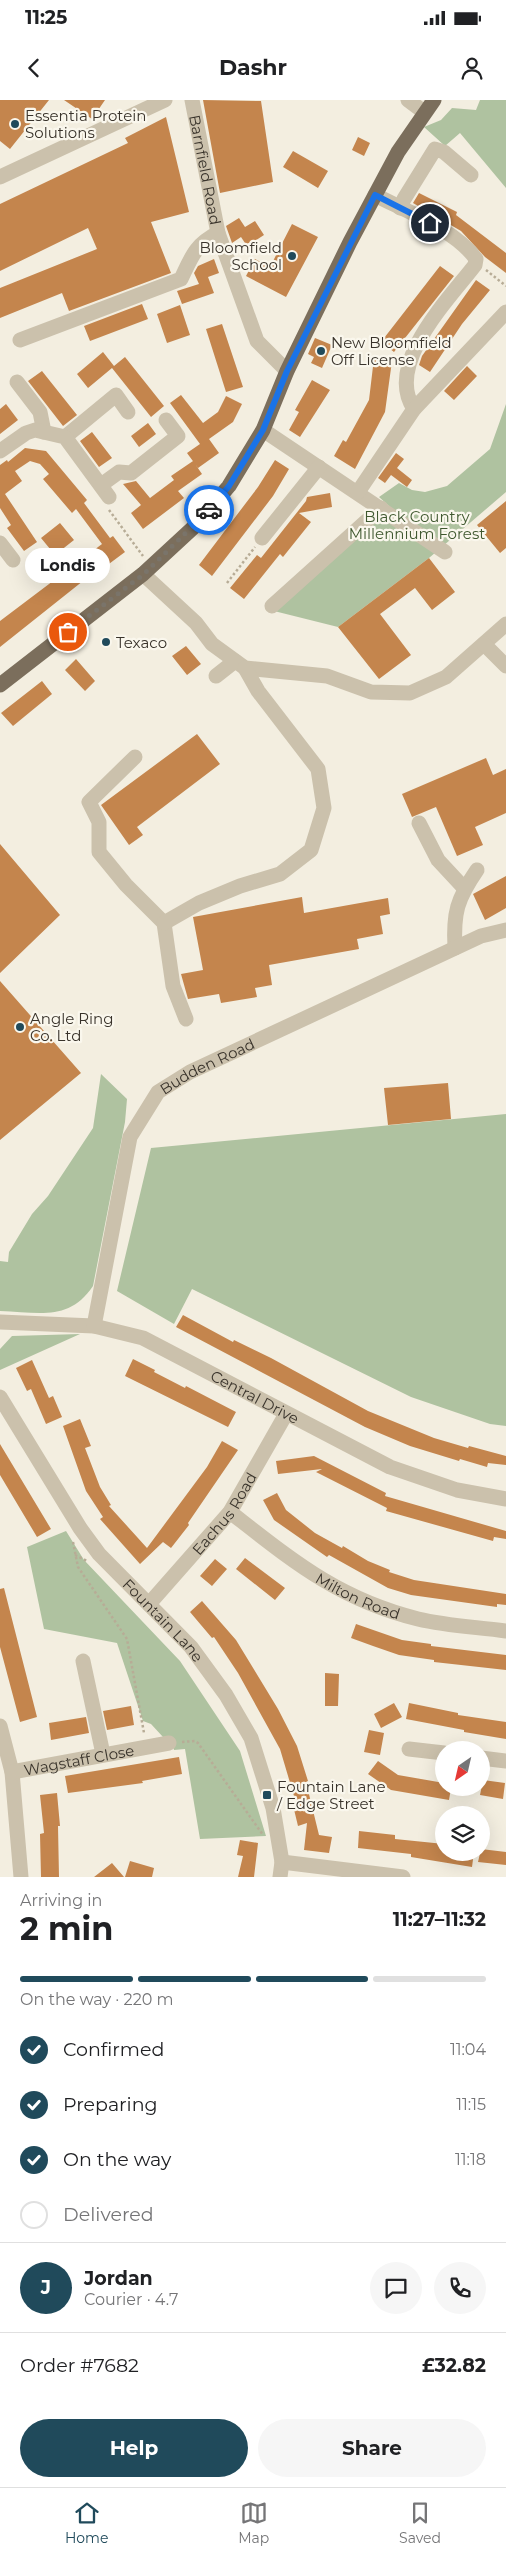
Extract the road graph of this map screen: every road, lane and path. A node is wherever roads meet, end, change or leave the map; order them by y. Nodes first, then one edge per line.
1 (165, 100) edge
2 (192, 100) edge
3 (408, 100) edge
4 (434, 100) edge
5 (424, 112) junction
6 (3, 171) edge
7 (471, 176) dead end
8 (375, 195) junction
9 (400, 208) junction
10 (218, 233) junction
11 (476, 265) junction
12 (506, 286) edge
13 (506, 312) edge
14 (20, 340) dead end
15 (287, 371) junction
16 (17, 382) dead end
17 (414, 409) junction
18 (128, 412) dead end
19 (166, 420) dead end
20 (263, 430) junction
21 (44, 432) junction
22 (65, 437) junction
23 (0, 451) edge
24 (319, 467) junction
25 (105, 491) junction
26 (358, 492) junction
27 (381, 508) junction
28 (262, 538) joint
29 (0, 543) edge
30 (445, 552) dead end
31 (13, 560) dead end
32 (147, 571) junction
33 (227, 583) dead end
34 (272, 606) dead end
35 (506, 624) edge
36 (484, 644) junction
37 (240, 664) junction
38 (506, 666) edge
39 (216, 676) dead end
40 (0, 685) edge
41 (136, 757) dead end
42 (419, 823) dead end
43 (476, 870) dead end
44 (464, 888) junction
45 (164, 923) junction
46 (506, 930) edge
47 (455, 948) junction
48 (186, 1019) dead end
49 (0, 1322) edge
50 (94, 1326) junction
51 (0, 1397) edge
52 (286, 1414) junction
53 (506, 1499) edge
54 (230, 1512) junction
55 (77, 1522) junction
56 (149, 1604) junction
57 (506, 1630) edge
58 (84, 1661) dead end
59 (0, 1726) edge
60 (144, 1739) junction
61 (169, 1743) joint
62 (409, 1749) dead end
63 (435, 1752) edge
64 (103, 1754) junction
65 (490, 1759) edge
66 (506, 1761) edge
67 (12, 1772) junction
68 (278, 1835) junction
69 (281, 1870) edge
70 (21, 1877) edge
71 (403, 1877) edge

1 - 6 street
2 - 10 street, Barnfield Road
3 - 5 street
4 - 5 main road
5 - 8 main road
7 - 9 street
8 - 9 street
8 - 15 main road
9 - 11 street
10 - 14 street
10 - 15 street, Barnfield Road
11 - 12 path
11 - 17 street
13 - 17 street
15 - 20 main road
16 - 21 street
17 - 26 street
18 - 22 street
19 - 25 street
20 - 24 street
20 - 32 main road
21 - 22 street
21 - 23 street
22 - 25 street
24 - 26 street
24 - 28 street
25 - 32 path
26 - 27 street
27 - 30 street
27 - 34 street
28 - 33 path
29 - 31 street
32 - 37 street
32 - 40 main road
35 - 36 street
36 - 37 street
36 - 38 street
37 - 39 street
37 - 45 street
41 - 45 street
42 - 44 street
43 - 44 street
44 - 47 street
45 - 48 street
46 - 47 street, Budden Road
47 - 50 street, Budden Road
49 - 50 street, Central Drive
50 - 52 street, Central Drive
51 - 55 street, Fountain Lane
52 - 53 street, Central Drive
52 - 54 street, Eachus Road
54 - 56 street, Eachus Road
54 - 57 street, Milton Road
55 - 56 street, Fountain Lane
55 - 60 path
56 - 68 street, Fountain Lane
58 - 64 street
59 - 67 street
60 - 61 street, Wagstaff Close
60 - 64 street, Wagstaff Close
61 - 68 path
62 - 63 street
64 - 67 street, Wagstaff Close
65 - 66 street
67 - 70 street
68 - 69 street, Fountain Lane
69 - 71 street

